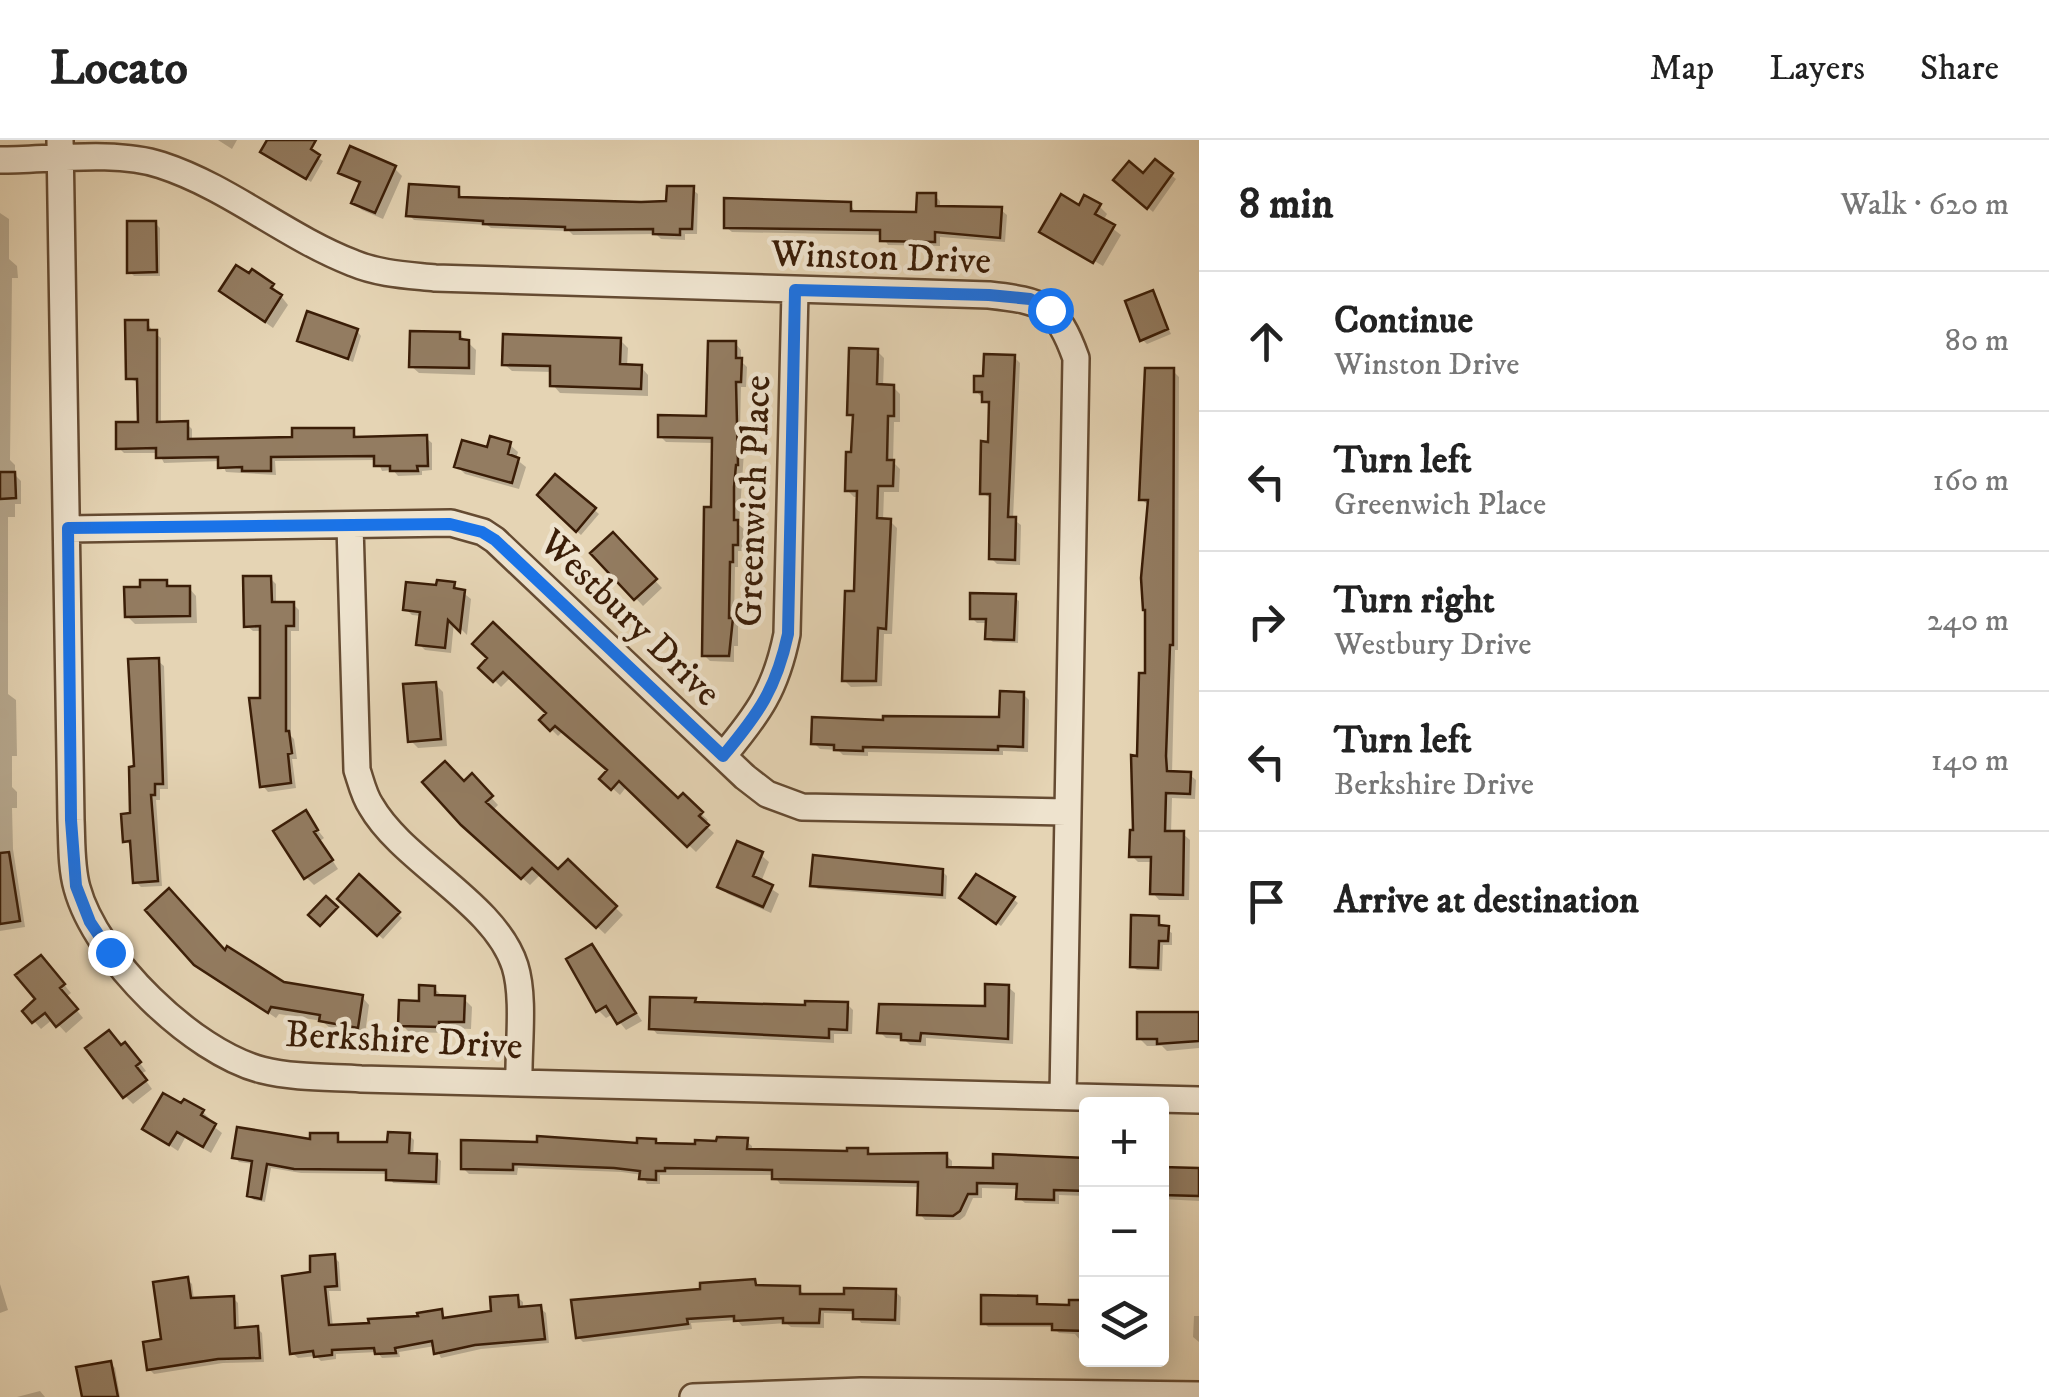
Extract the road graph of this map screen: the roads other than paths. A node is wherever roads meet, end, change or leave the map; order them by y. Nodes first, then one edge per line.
1 (60, 150) edge
2 (0, 160) edge
3 (795, 290) junction
4 (350, 525) junction
5 (68, 528) junction
6 (723, 756) junction
7 (1066, 812) junction
8 (518, 1082) junction
9 (1063, 1096) junction
10 (1199, 1100) edge
11 (741, 1396) edge
12 (1193, 1396) edge
13 (693, 1397) edge

1 - 2 street, Winston Drive
1 - 3 street, Winston Drive
1 - 5 street, Berkshire Drive
3 - 6 street, Greenwich Place
3 - 7 street, Winston Drive
4 - 5 street, Westbury Drive
4 - 6 street, Westbury Drive
4 - 8 street
5 - 8 street, Berkshire Drive
6 - 7 street, Westbury Drive
7 - 9 street, Winston Drive
8 - 9 street, Berkshire Drive
9 - 10 street, Berkshire Drive
11 - 12 street
11 - 13 street

